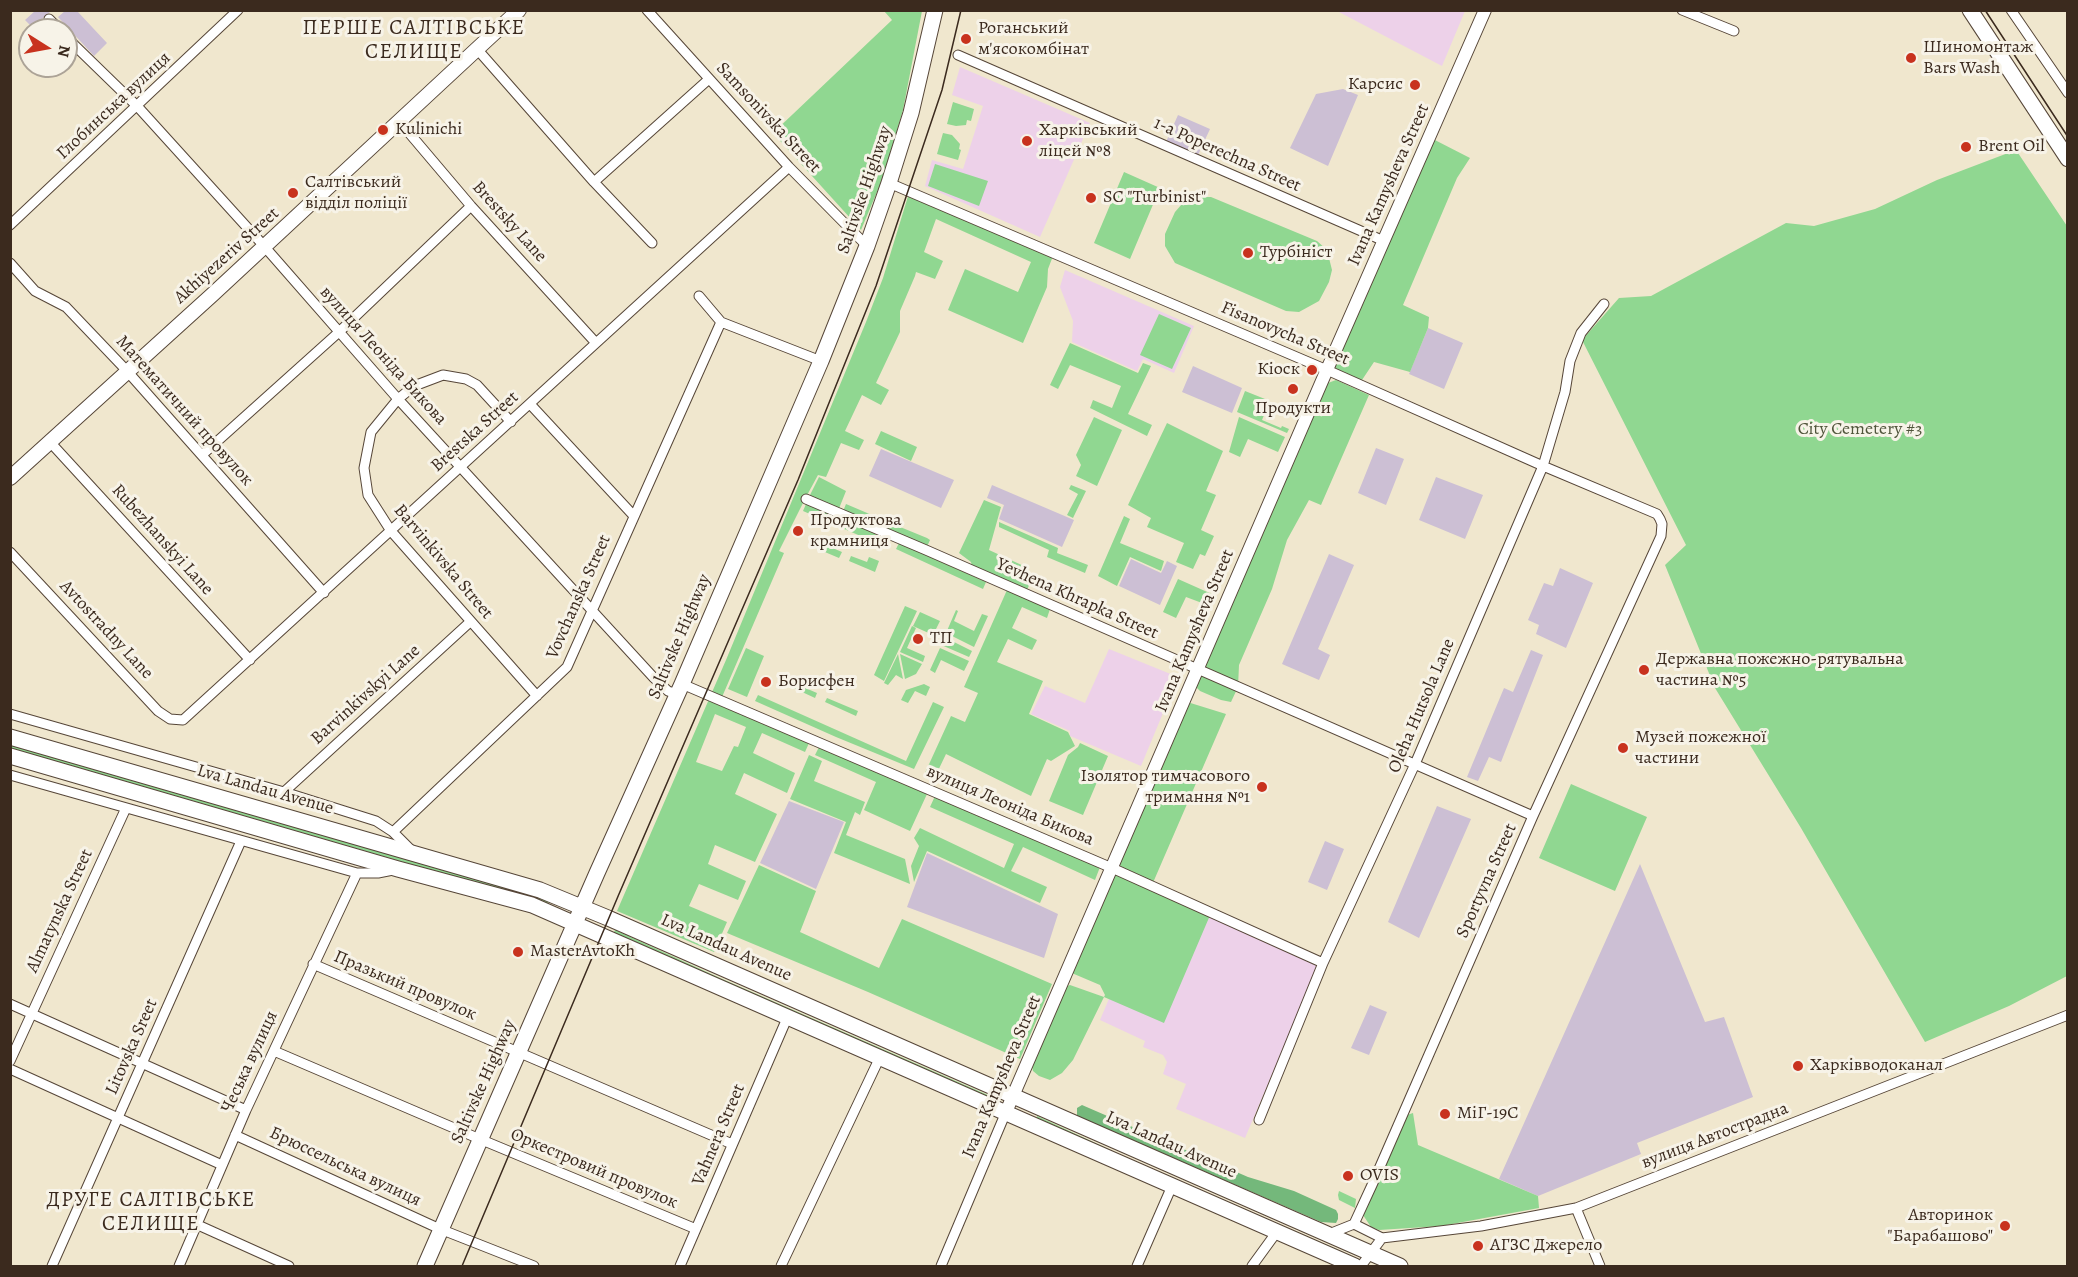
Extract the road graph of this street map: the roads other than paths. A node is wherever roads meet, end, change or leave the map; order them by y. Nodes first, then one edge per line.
1 (238, 10) edge
2 (519, 10) edge
3 (647, 10) edge
4 (935, 10) edge
5 (1485, 10) edge
6 (1682, 10) edge
7 (1970, 10) edge
8 (2011, 10) edge
9 (1734, 31) dead end
10 (78, 49) edge
11 (477, 49) junction
12 (957, 55) dead end
13 (709, 79) junction
14 (2067, 93) edge
15 (138, 107) junction
16 (399, 121) junction
17 (2067, 159) edge
18 (789, 167) junction
19 (594, 182) junction
20 (889, 183) junction
21 (471, 206) junction
22 (10, 225) edge
23 (1384, 241) junction
24 (652, 243) dead end
25 (264, 246) junction
26 (867, 246) junction
27 (10, 263) edge
28 (699, 296) dead end
29 (1604, 304) dead end
30 (721, 322) junction
31 (339, 332) junction
32 (597, 344) junction
33 (821, 361) junction
34 (1327, 369) junction
35 (127, 371) junction
36 (398, 399) junction
37 (530, 404) junction
38 (511, 422) junction
39 (51, 442) junction
40 (202, 455) junction
41 (460, 466) junction
42 (1543, 466) junction
43 (10, 478) edge
44 (806, 499) dead end
45 (633, 514) junction
46 (1662, 524) joint
47 (391, 531) junction
48 (10, 552) edge
49 (324, 592) junction
50 (593, 611) junction
51 (470, 622) junction
52 (250, 660) junction
53 (1197, 669) junction
54 (680, 689) junction
55 (537, 696) junction
56 (10, 714) edge
57 (183, 720) joint
58 (10, 737) edge
59 (10, 756) edge
60 (1415, 764) junction
61 (10, 775) edge
62 (284, 792) junction
63 (126, 808) junction
64 (1533, 816) junction
65 (393, 832) junction
66 (242, 841) junction
67 (415, 853) junction
68 (1112, 868) junction
69 (398, 869) junction
70 (357, 873) junction
71 (582, 907) junction
72 (575, 923) junction
73 (1323, 963) junction
74 (314, 964) junction
75 (10, 1004) edge
76 (31, 1014) junction
77 (2067, 1015) edge
78 (788, 1016) junction
79 (274, 1051) junction
80 (517, 1053) junction
81 (880, 1057) junction
82 (10, 1061) edge
83 (143, 1063) junction
84 (10, 1069) edge
85 (1012, 1096) junction
86 (246, 1110) junction
87 (1006, 1112) junction
88 (117, 1118) junction
89 (1259, 1120) dead end
90 (235, 1135) junction
91 (479, 1139) junction
92 (732, 1144) junction
93 (222, 1165) junction
94 (1172, 1186) junction
95 (1576, 1208) junction
96 (1354, 1224) junction
97 (198, 1225) junction
98 (440, 1229) junction
99 (696, 1229) junction
100 (1276, 1233) junction
101 (1326, 1235) junction
102 (1382, 1238) junction
103 (1366, 1260) edge
104 (52, 1266) edge
105 (179, 1266) edge
106 (289, 1266) edge
107 (425, 1266) edge
108 (534, 1266) edge
109 (680, 1266) edge
110 (781, 1266) edge
111 (941, 1266) edge
112 (1137, 1266) edge
113 (1252, 1266) edge
114 (1355, 1266) edge
115 (1400, 1266) edge
116 (1600, 1266) edge

1 - 15 street, Глобинська вулиця
2 - 11 main road, Akhiyezeriv Street
3 - 13 street, Samsonivska Street
4 - 20 main road, Saltivske Highway
5 - 23 street, Ivana Kamysheva Street
6 - 9 street
7 - 17 main road
8 - 14 street
10 - 15 street, вулиця Леоніда Бикова
11 - 16 main road, Akhiyezeriv Street
11 - 19 street
12 - 23 street, 1-a Poperechna Street
13 - 18 street, Samsonivska Street
13 - 19 street
15 - 22 street, Глобинська вулиця
15 - 25 street, вулиця Леоніда Бикова
16 - 21 street, Brestsky Lane
16 - 25 main road, Akhiyezeriv Street
18 - 26 street, Samsonivska Street
18 - 32 street, Brestska Street
19 - 24 street
20 - 26 main road, Saltivske Highway
20 - 34 street, Fisanovycha Street
21 - 31 street
21 - 32 street, Brestsky Lane
23 - 34 street, Ivana Kamysheva Street
25 - 31 street, вулиця Леоніда Бикова
25 - 35 main road, Akhiyezeriv Street
26 - 33 main road, Saltivske Highway
27 - 35 street, Математичний провулок
28 - 30 street
29 - 42 street, Oleha Hutsola Lane
30 - 33 street
30 - 45 street, Vovchanska Street
31 - 36 street, вулиця Леоніда Бикова
31 - 40 street
32 - 37 street, Brestska Street
33 - 54 main road, Saltivske Highway
34 - 42 street, Fisanovycha Street
34 - 53 street, Ivana Kamysheva Street
35 - 39 main road, Akhiyezeriv Street
35 - 40 street, Математичний провулок
36 - 38 street, Barvinkivska Street
36 - 41 street, вулиця Леоніда Бикова
36 - 47 street, Barvinkivska Street
37 - 38 street, Brestska Street
37 - 45 street
38 - 41 street, Brestska Street
39 - 43 main road, Akhiyezeriv Street
39 - 52 street, Rubezhanskyi Lane
40 - 49 street, Математичний провулок
41 - 47 street, Brestska Street
41 - 50 street, вулиця Леоніда Бикова
42 - 46 street, Fisanovycha Street
42 - 60 street, Oleha Hutsola Lane
44 - 53 street, Yevhena Khrapka Street
45 - 50 street, Vovchanska Street
46 - 64 street, Sportyvna Street
47 - 49 street, Brestska Street
47 - 51 street, Barvinkivska Street
48 - 57 street, Avtostradny Lane
49 - 52 street, Brestska Street
50 - 54 street, вулиця Леоніда Бикова
50 - 55 street, Vovchanska Street
51 - 55 street, Barvinkivska Street
51 - 62 street, Barvinkivskyi Lane
52 - 57 street, Brestska Street
53 - 60 street, Yevhena Khrapka Street
53 - 68 street, Ivana Kamysheva Street
54 - 68 street, вулиця Леоніда Бикова
54 - 71 main road, Saltivske Highway
55 - 65 street, Vovchanska Street
56 - 62 street
58 - 67 main road, Lva Landau Avenue
59 - 69 main road, Lva Landau Avenue
60 - 64 street, Yevhena Khrapka Street
60 - 73 street, Oleha Hutsola Lane
61 - 63 street
62 - 65 street
63 - 66 street
63 - 76 street, Almatynska Street
64 - 96 street, Sportyvna Street
65 - 67 street
66 - 70 street
66 - 83 street, Litovska Sreet
67 - 71 main road, Lva Landau Avenue
68 - 73 street, вулиця Леоніда Бикова
68 - 85 street, Ivana Kamysheva Street
69 - 70 street
69 - 72 main road, Lva Landau Avenue
70 - 74 street, Чеська вулиця
71 - 72 main road, Saltivske Highway
71 - 85 main road, Lva Landau Avenue
72 - 78 main road, Lva Landau Avenue
72 - 80 main road, Saltivske Highway
73 - 89 street, Oleha Hutsola Lane
74 - 79 street, Чеська вулиця
74 - 80 street, Празький провулок
75 - 76 street
76 - 82 street, Almatynska Street
76 - 83 street
77 - 95 street, вулиця Автострадна
78 - 81 main road, Lva Landau Avenue
78 - 92 street, Vahnera Street
79 - 86 street, Чеська вулиця
79 - 91 street, Оркестровий провулок
80 - 91 main road, Saltivske Highway
80 - 92 street, Празький провулок
81 - 87 main road, Lva Landau Avenue
81 - 110 street
83 - 86 street
83 - 88 street, Litovska Sreet
84 - 88 street
85 - 87 street, Ivana Kamysheva Street
85 - 101 main road, Lva Landau Avenue
86 - 90 street, Чеська вулиця
87 - 94 main road, Lva Landau Avenue
87 - 111 street, Ivana Kamysheva Street
88 - 93 street
88 - 104 street, Litovska Sreet
90 - 93 street, Чеська вулиця
90 - 98 street, Брюссельська вулиця
91 - 98 main road, Saltivske Highway
91 - 99 street, Оркестровий провулок
92 - 99 street, Vahnera Street
93 - 97 street, Чеська вулиця
94 - 100 main road, Lva Landau Avenue
94 - 112 street
95 - 102 street, вулиця Автострадна
95 - 116 street
96 - 101 street
96 - 102 street
97 - 105 street, Чеська вулиця
97 - 106 street
98 - 107 main road, Saltivske Highway
98 - 108 street, Брюссельська вулиця
99 - 109 street, Vahnera Street
100 - 113 street
100 - 114 main road, Lva Landau Avenue
101 - 103 main road, Lva Landau Avenue
102 - 103 street
103 - 115 main road, Lva Landau Avenue

